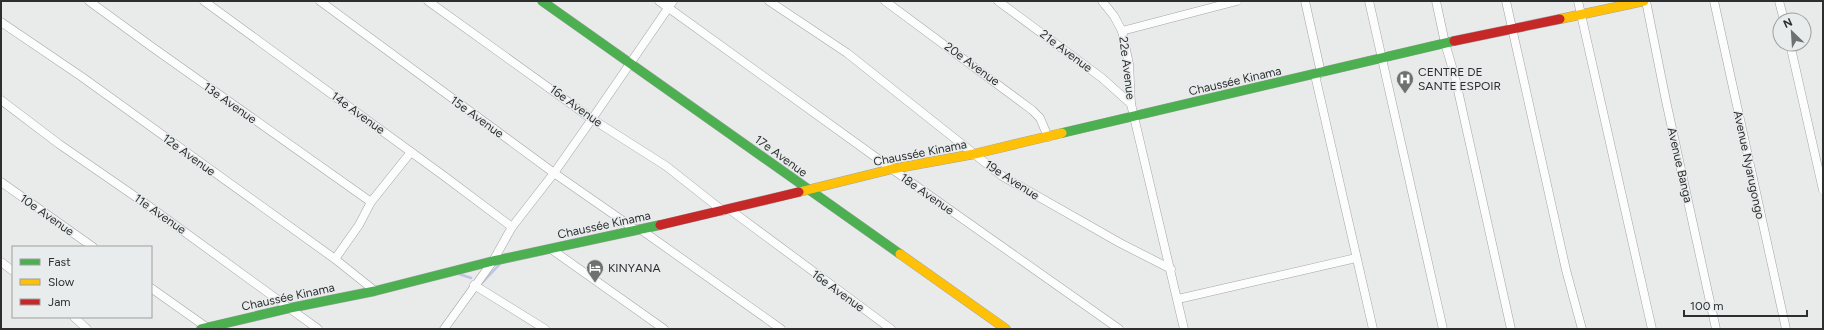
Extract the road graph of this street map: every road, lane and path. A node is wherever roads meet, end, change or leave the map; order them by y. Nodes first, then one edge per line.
1 (90, 1) edge
2 (204, 1) edge
3 (320, 1) edge
4 (428, 1) edge
5 (542, 1) edge
6 (659, 1) edge
7 (769, 1) edge
8 (885, 1) edge
9 (998, 1) edge
10 (1102, 1) edge
11 (1238, 1) edge
12 (1305, 1) edge
13 (1369, 1) edge
14 (1436, 1) edge
15 (1506, 1) edge
16 (1578, 1) edge
17 (1645, 1) edge
18 (1714, 1) edge
19 (1778, 1) edge
20 (670, 4) edge
21 (1781, 12) edge
22 (1581, 14) junction
23 (1, 22) edge
24 (1511, 28) junction
25 (1122, 31) junction
26 (1445, 43) junction
27 (1792, 52) edge
28 (1382, 59) junction
29 (631, 63) junction
30 (1318, 74) junction
31 (1, 100) edge
32 (1131, 104) junction
33 (1135, 116) junction
34 (592, 119) junction
35 (1048, 137) junction
36 (411, 152) junction
37 (974, 154) junction
38 (892, 170) junction
39 (554, 173) junction
40 (1, 182) edge
41 (808, 190) junction
42 (1823, 190) edge
43 (372, 202) junction
44 (726, 210) junction
45 (512, 228) junction
46 (638, 230) junction
47 (92, 246) edge
48 (551, 249) junction
49 (1356, 258) junction
50 (335, 259) junction
51 (493, 261) junction
52 (1, 262) edge
53 (1171, 269) junction
54 (12, 270) edge
55 (477, 286) junction
56 (152, 289) edge
57 (375, 291) junction
58 (1178, 299) junction
59 (290, 308) junction
60 (75, 318) edge
61 (87, 329) edge
62 (206, 329) edge
63 (318, 329) edge
64 (444, 329) edge
65 (545, 329) edge
66 (664, 329) edge
67 (781, 329) edge
68 (891, 329) edge
69 (1006, 329) edge
70 (1119, 329) edge
71 (1184, 329) edge
72 (1373, 329) edge
73 (1443, 329) edge
74 (1511, 329) edge
75 (1582, 329) edge
76 (1652, 329) edge
77 (1716, 329) edge
78 (1786, 329) edge

1 - 43 street, 13e Avenue
2 - 36 street, 14e Avenue
3 - 39 street, 15e Avenue
4 - 34 street, 16e Avenue
5 - 29 street, 17e Avenue
6 - 20 street, 18e Avenue
7 - 37 street, 19e Avenue
8 - 35 street, 20e Avenue
9 - 32 street, 21e Avenue
10 - 25 street, 22e Avenue
11 - 25 street
12 - 30 street
13 - 28 street
14 - 26 street
15 - 24 street
16 - 22 street
17 - 22 street, Chaussée Kinama
17 - 77 street, Avenue Banga
18 - 78 street, Avenue Nyarugongo
19 - 21 street
20 - 29 street
20 - 38 street, 18e Avenue
22 - 24 street, Chaussée Kinama
22 - 76 street
23 - 50 street, 12e Avenue
24 - 26 street, Chaussée Kinama
24 - 75 street
25 - 32 street, 22e Avenue
26 - 28 street, Chaussée Kinama
26 - 74 street
27 - 42 street
28 - 30 street, Chaussée Kinama
28 - 73 street
29 - 34 street
29 - 41 street, 17e Avenue
30 - 33 street, Chaussée Kinama
30 - 49 street
31 - 59 street, 11e Avenue
32 - 33 street, 22e Avenue
33 - 35 street, Chaussée Kinama
33 - 53 street, 22e Avenue
34 - 39 street
34 - 44 street, 16e Avenue
35 - 37 street, Chaussée Kinama
36 - 43 street
36 - 45 street, 14e Avenue
37 - 38 street, Chaussée Kinama
37 - 53 street, 19e Avenue
38 - 41 street, Chaussée Kinama
38 - 70 street, 18e Avenue
39 - 45 street
39 - 46 street, 15e Avenue
40 - 47 street, 10e Avenue
41 - 44 street, Chaussée Kinama
41 - 69 street, 17e Avenue
43 - 50 street
44 - 46 street, Chaussée Kinama
44 - 68 street, 16e Avenue
45 - 51 street
46 - 48 street, Chaussée Kinama
46 - 67 street, 15e Avenue
48 - 51 street, Chaussée Kinama
48 - 66 street
49 - 58 street
49 - 72 street
50 - 57 street, 12e Avenue
51 - 55 street
51 - 57 street, Chaussée Kinama
52 - 54 street
53 - 58 street, 22e Avenue
55 - 64 street
55 - 65 street
56 - 62 street
57 - 59 street, Chaussée Kinama
58 - 71 street, 22e Avenue
59 - 62 street, Chaussée Kinama
59 - 63 street, 11e Avenue
60 - 61 street

